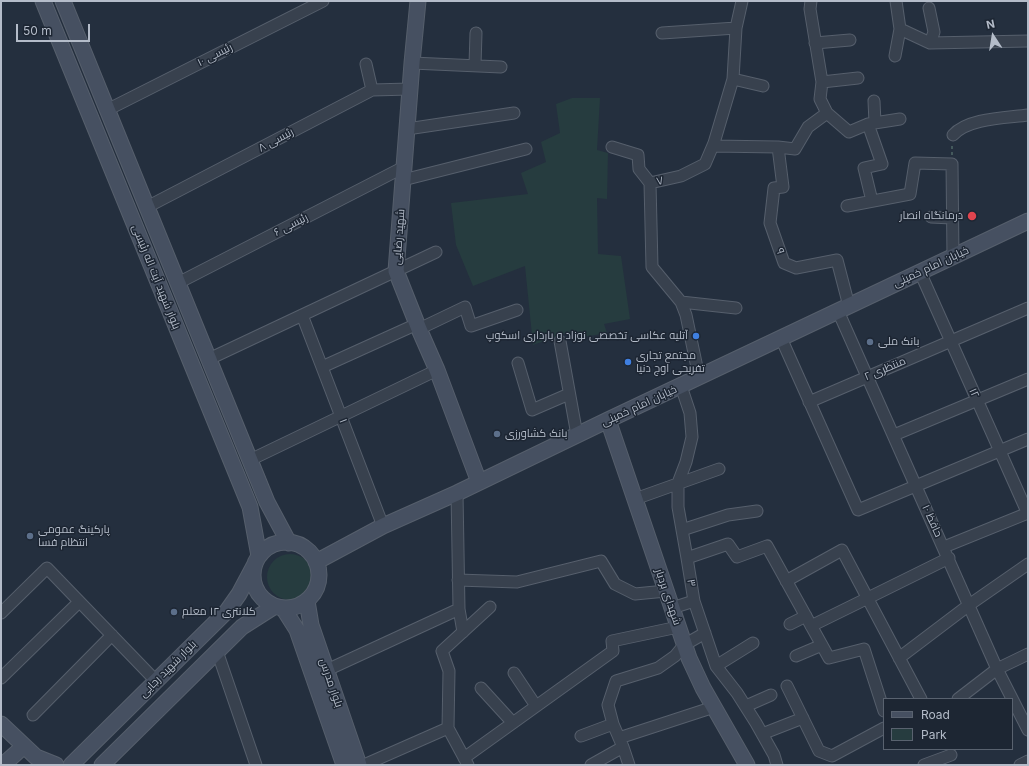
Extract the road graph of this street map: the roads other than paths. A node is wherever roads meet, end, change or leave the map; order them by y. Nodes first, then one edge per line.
1 (43, 1) edge
2 (62, 1) edge
3 (323, 1) edge
4 (418, 1) edge
5 (742, 1) edge
6 (811, 1) edge
7 (896, 1) edge
8 (930, 8) dead end
9 (736, 28) junction
10 (900, 29) junction
11 (476, 33) dead end
12 (662, 33) dead end
13 (850, 40) dead end
14 (1028, 41) edge
15 (815, 43) junction
16 (930, 44) junction
17 (895, 56) dead end
18 (412, 63) junction
19 (366, 64) dead end
20 (475, 66) junction
21 (501, 67) dead end
22 (858, 78) dead end
23 (733, 79) junction
24 (822, 82) junction
25 (763, 86) dead end
26 (372, 90) junction
27 (410, 90) junction
28 (874, 101) dead end
29 (107, 110) junction
30 (514, 113) dead end
31 (827, 113) junction
32 (1028, 115) edge
33 (900, 119) dead end
34 (871, 124) junction
35 (407, 129) junction
36 (952, 135) road end
37 (713, 146) junction
38 (612, 147) dead end
39 (778, 147) junction
40 (526, 148) dead end
41 (124, 151) junction
42 (108, 157) junction
43 (403, 174) junction
44 (650, 183) junction
45 (872, 201) junction
46 (847, 206) dead end
47 (147, 207) junction
48 (931, 217) dead end
49 (952, 218) junction
50 (1028, 221) edge
51 (436, 252) dead end
52 (953, 257) junction
53 (396, 271) junction
54 (920, 272) junction
55 (178, 283) junction
56 (681, 302) junction
57 (736, 308) dead end
58 (844, 308) junction
59 (1028, 308) edge
60 (517, 310) dead end
61 (302, 316) junction
62 (418, 326) junction
63 (781, 338) junction
64 (560, 341) dead end
65 (951, 341) junction
66 (209, 359) junction
67 (518, 363) dead end
68 (322, 367) junction
69 (437, 370) junction
70 (868, 376) junction
71 (699, 377) junction
72 (1028, 379) edge
73 (681, 386) junction
74 (569, 394) junction
75 (978, 400) junction
76 (809, 402) junction
77 (341, 416) junction
78 (608, 420) junction
79 (577, 435) junction
80 (894, 435) junction
81 (1028, 439) edge
82 (1000, 451) junction
83 (250, 460) junction
84 (719, 469) dead end
85 (479, 482) junction
86 (678, 483) junction
87 (916, 486) junction
88 (457, 494) junction
89 (634, 499) junction
90 (757, 511) dead end
91 (1028, 513) edge
92 (383, 526) junction
93 (682, 530) junction
94 (289, 543) junction
95 (944, 547) junction
96 (687, 558) junction
97 (949, 558) junction
98 (257, 560) junction
99 (316, 562) junction
100 (1028, 564) edge
101 (458, 580) junction
102 (786, 580) junction
103 (666, 591) junction
104 (868, 598) junction
105 (307, 601) junction
106 (694, 601) junction
107 (79, 602) junction
108 (969, 605) junction
109 (279, 607) junction
110 (490, 607) dead end
111 (672, 608) junction
112 (459, 609) junction
113 (1, 613) edge
114 (806, 616) junction
115 (790, 624) dead end
116 (811, 626) junction
117 (678, 627) junction
118 (463, 632) junction
119 (705, 633) junction
120 (112, 635) junction
121 (753, 643) dead end
122 (822, 644) junction
123 (684, 645) junction
124 (217, 651) junction
125 (1028, 654) edge
126 (796, 656) dead end
127 (899, 658) junction
128 (716, 666) junction
129 (997, 669) junction
130 (326, 670) junction
131 (514, 673) dead end
132 (1, 678) edge
133 (156, 681) junction
134 (787, 686) dead end
135 (481, 688) dead end
136 (771, 695) dead end
137 (171, 697) junction
138 (920, 698) edge
139 (959, 698) edge
140 (1012, 698) edge
141 (1013, 700) edge
142 (536, 706) junction
143 (746, 706) junction
144 (714, 707) junction
145 (883, 708) edge
146 (33, 716) dead end
147 (803, 718) junction
148 (513, 723) junction
149 (1, 724) edge
150 (613, 724) junction
151 (448, 728) junction
152 (883, 729) edge
153 (1028, 730) edge
154 (762, 734) junction
155 (582, 736) dead end
156 (621, 743) junction
157 (24, 746) junction
158 (949, 752) edge
159 (1028, 761) edge
160 (466, 762) edge
161 (3, 763) edge
162 (56, 765) edge
163 (70, 765) edge
164 (102, 765) edge
165 (256, 765) edge
166 (344, 765) edge
167 (359, 765) edge
168 (364, 765) edge
169 (591, 765) edge
170 (629, 765) edge
171 (747, 765) edge
172 (777, 765) edge
173 (924, 765) edge
174 (956, 765) edge
175 (1020, 765) edge

1 - 42 main road, بلوار شهید آیت اله رئیسی
2 - 29 main road, بلوار شهید آیت اله رئیسی
3 - 29 street, رئیسی ۱۰
4 - 18 main road, شهید رضایی
5 - 9 street, ۷
6 - 15 street
7 - 10 street
8 - 16 street
9 - 12 street
9 - 23 street, ۷
10 - 16 street
10 - 17 street
11 - 20 street
13 - 15 street
14 - 16 street
15 - 24 street
18 - 20 street
18 - 27 main road, شهید رضایی
19 - 26 street
20 - 21 street
22 - 24 street
23 - 25 street
23 - 37 street, ۷
24 - 31 street
26 - 27 street, رئیسی ۸
26 - 47 street, رئیسی ۸
27 - 35 main road, شهید رضایی
28 - 34 street
29 - 41 main road, بلوار شهید آیت اله رئیسی
30 - 35 street
31 - 34 street
31 - 39 street
32 - 36 street
33 - 34 street
34 - 45 street
35 - 43 main road, شهید رضایی
37 - 39 street
37 - 44 street, ۷
38 - 44 street
39 - 58 street, ۹
40 - 43 street, رئیسی ۶
41 - 42 main road
41 - 47 main road, بلوار شهید آیت اله رئیسی
42 - 98 main road, بلوار شهید آیت اله رئیسی
43 - 53 main road, شهید رضایی
43 - 55 street, رئیسی ۶
44 - 56 street, ۷
45 - 46 street
45 - 49 street
47 - 55 main road, بلوار شهید آیت اله رئیسی
48 - 49 street
49 - 52 street
50 - 52 main road, خیابان امام خمینی
51 - 53 street
52 - 54 main road, خیابان امام خمینی
53 - 61 street
53 - 62 main road, شهید رضایی
54 - 58 main road, خیابان امام خمینی
54 - 65 street, ۱۲
55 - 66 main road, بلوار شهید آیت اله رئیسی
56 - 57 street
56 - 71 street, ۷
58 - 63 main road, خیابان امام خمینی
58 - 70 street, حافظ ۱۰
59 - 65 street, منتظری ۲
60 - 62 street
61 - 66 street
61 - 68 street, ۱
62 - 68 street
62 - 69 main road, شهید رضایی
63 - 71 main road, خیابان امام خمینی
63 - 76 street
64 - 74 street
65 - 70 street, منتظری ۲
65 - 75 street, ۱۲
66 - 83 main road, بلوار شهید آیت اله رئیسی
67 - 74 street
68 - 77 street, ۱
69 - 77 street
69 - 85 main road, شهید رضایی
70 - 76 street, منتظری ۲
70 - 80 street, حافظ ۱۰
71 - 73 main road, خیابان امام خمینی
72 - 75 street
73 - 78 main road, خیابان امام خمینی
73 - 86 street, ۳
74 - 79 street
75 - 80 street
75 - 82 street, ۱۲
76 - 87 street
77 - 83 street
77 - 92 street, ۱
78 - 79 main road, خیابان امام خمینی
78 - 89 main road, شهدای بردبار
79 - 85 main road, خیابان امام خمینی
80 - 87 street, حافظ ۱۰
81 - 82 street
82 - 87 street
82 - 91 street, ۱۲
83 - 94 main road, بلوار شهید آیت اله رئیسی
84 - 86 street
85 - 88 main road, خیابان امام خمینی
86 - 89 street
86 - 93 street, ۳
87 - 95 street, حافظ ۱۰
88 - 92 main road, خیابان امام خمینی
88 - 101 street
89 - 103 main road, شهدای بردبار
90 - 93 street
91 - 95 street
92 - 99 main road, خیابان امام خمینی
93 - 96 street, ۳
94 - 98 main road
94 - 99 main road
95 - 97 street, حافظ ۱۰
96 - 102 street
96 - 106 street, ۳
97 - 104 street
97 - 108 street, حافظ ۱۰
98 - 109 main road
98 - 133 main road, بلوار شهید رجایی
99 - 105 main road
100 - 108 street
101 - 103 street
101 - 112 street
102 - 104 street
102 - 114 street
103 - 111 main road, شهدای بردبار
104 - 116 street
104 - 127 street
105 - 109 main road
105 - 130 main road, بلوار مدرس
106 - 111 street
106 - 119 street, ۳
107 - 113 street
107 - 120 street
107 - 132 street
108 - 127 street
108 - 129 street, حافظ ۱۰
109 - 124 main road, بلوار شهید رجایی
109 - 166 main road, بلوار مدرس
110 - 118 street
111 - 117 main road, شهدای بردبار
112 - 118 street
112 - 130 street
114 - 115 street
114 - 116 street
116 - 122 street
117 - 123 main road, شهدای بردبار
117 - 142 street
118 - 151 street
119 - 123 street
119 - 128 street, ۳
120 - 133 street
120 - 146 street
121 - 128 street
122 - 126 street
122 - 145 street
123 - 144 main road, شهدای بردبار
123 - 150 street
124 - 137 main road, بلوار شهید رجایی
124 - 165 street
125 - 129 street
127 - 138 street
128 - 143 street, ۳
129 - 139 street
129 - 140 street, حافظ ۱۰
130 - 167 main road, بلوار مدرس
131 - 142 street
133 - 137 main road
133 - 163 main road, بلوار شهید رجایی
134 - 147 street
135 - 148 street
136 - 143 street
137 - 164 main road, بلوار شهید رجایی
141 - 153 street, حافظ ۱۰
142 - 148 street
143 - 154 street, ۳
144 - 156 street
144 - 171 main road, شهدای بردبار
147 - 152 street
147 - 154 street
148 - 160 street
149 - 157 main road
150 - 155 street
150 - 156 street
151 - 160 street
151 - 168 street
154 - 172 street, ۳
156 - 169 street
156 - 170 street
157 - 161 main road
157 - 162 main road
158 - 173 street
158 - 174 street
159 - 175 street

